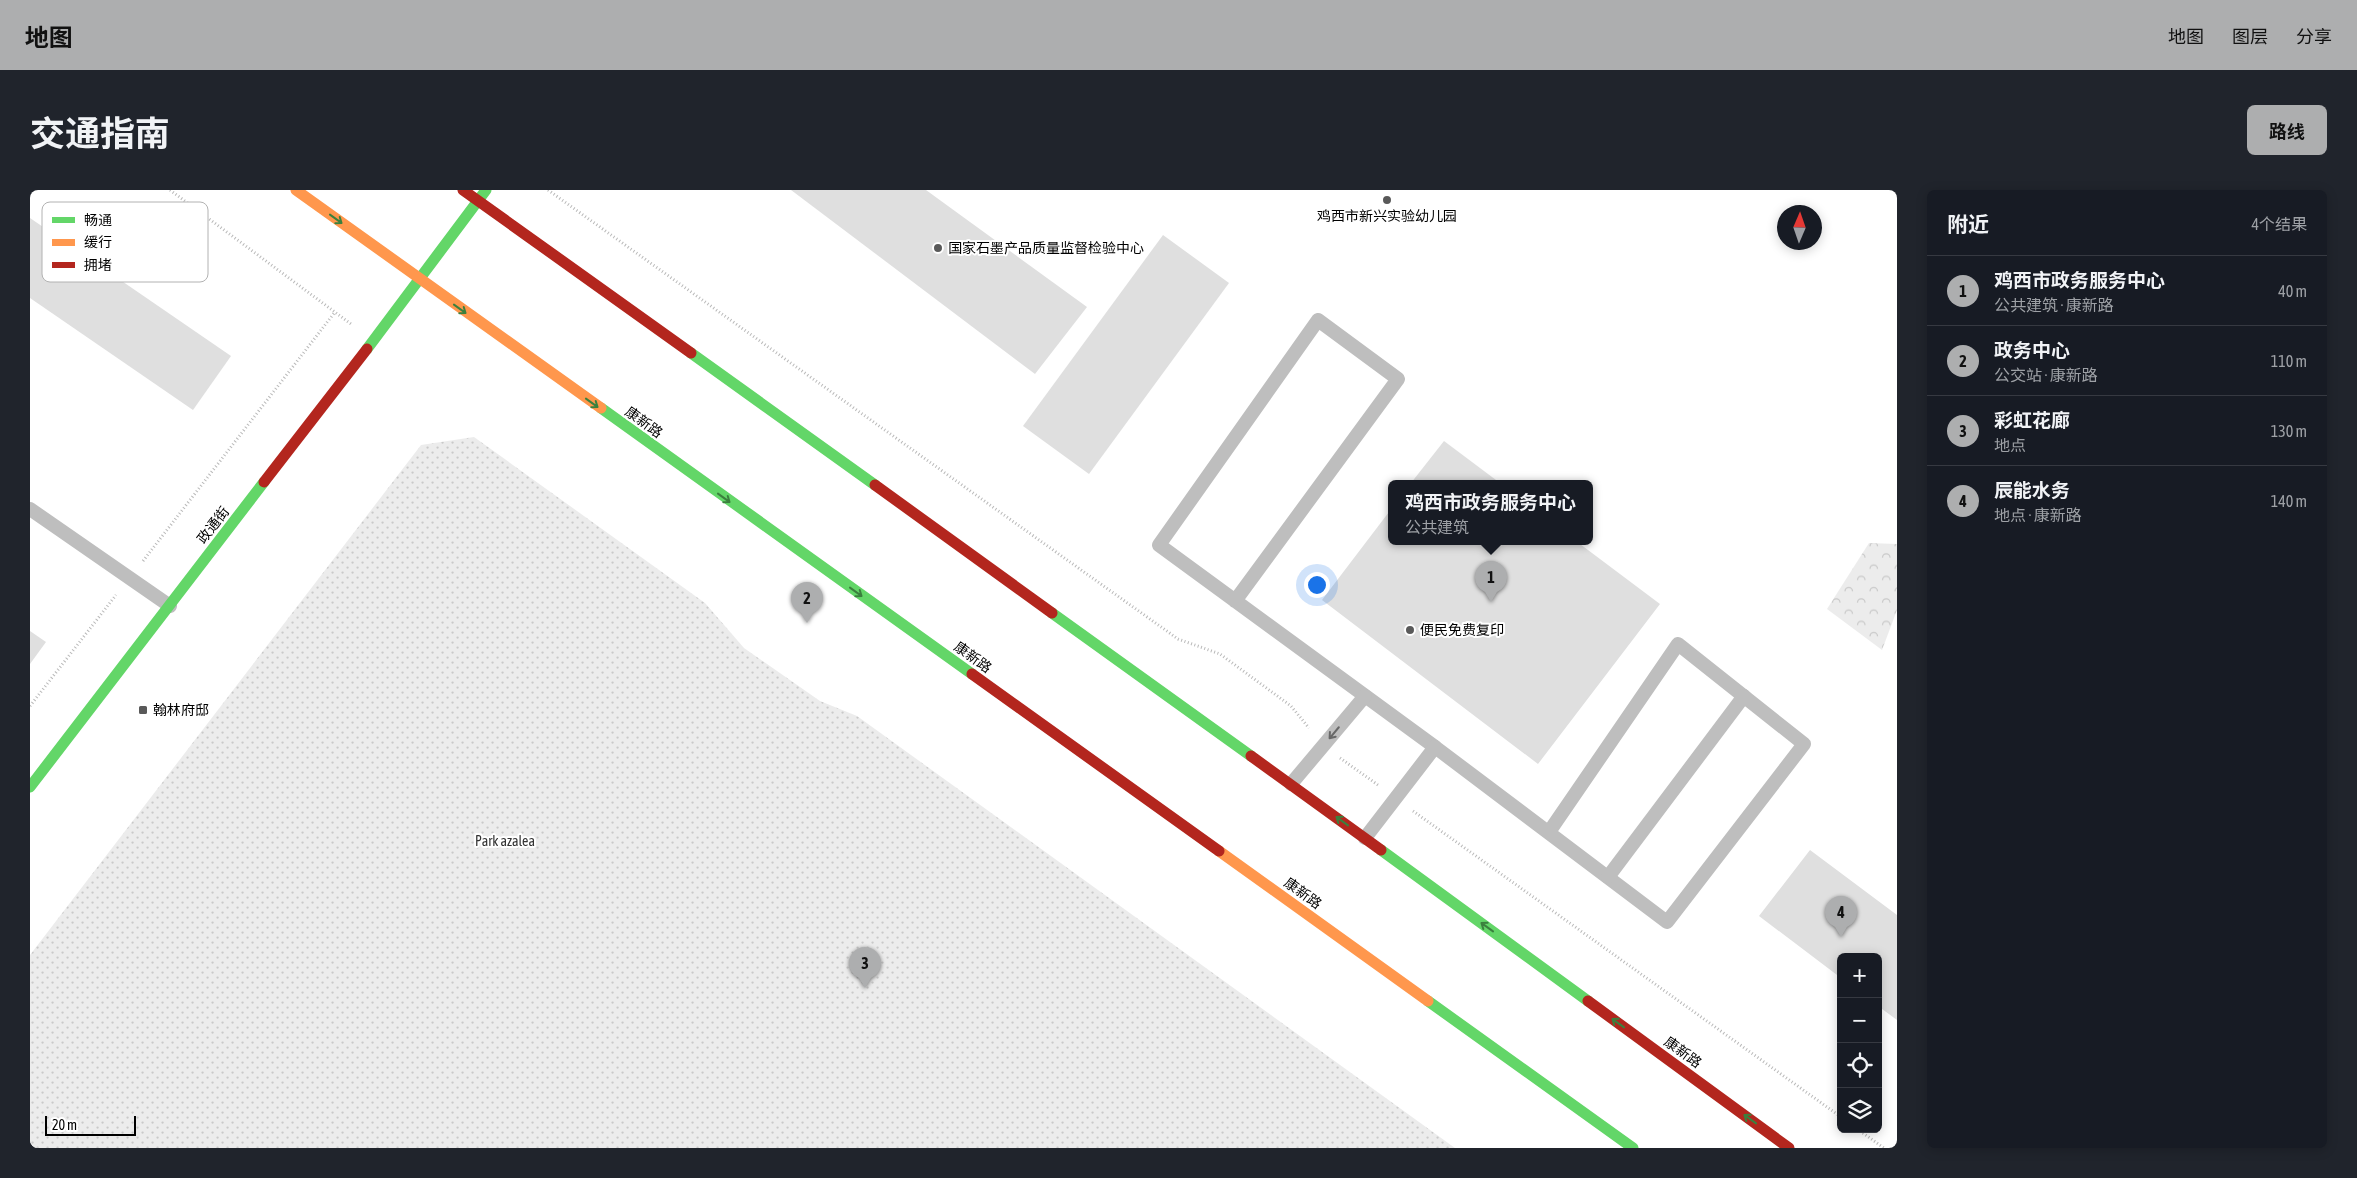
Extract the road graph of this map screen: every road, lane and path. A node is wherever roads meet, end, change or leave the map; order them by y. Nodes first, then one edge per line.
1 (170, 190) edge
2 (296, 190) edge
3 (463, 190) edge
4 (486, 190) edge
5 (548, 190) edge
6 (478, 201) junction
7 (186, 202) edge
8 (208, 218) edge
9 (420, 280) junction
10 (335, 312) junction
11 (374, 340) junction
12 (30, 509) edge
13 (140, 564) dead end
14 (122, 588) dead end
15 (1235, 601) junction
16 (170, 606) junction
17 (1365, 696) junction
18 (1744, 696) junction
19 (30, 706) edge
20 (1323, 746) junction
21 (1435, 747) junction
22 (1291, 784) junction
23 (30, 787) edge
24 (1396, 798) junction
25 (1549, 832) junction
26 (1365, 838) junction
27 (1608, 877) junction
28 (1837, 1114) edge
29 (1863, 1133) edge
30 (1634, 1148) edge
31 (1789, 1148) edge
32 (1884, 1148) edge

1 - 7 path
2 -> 9 main road, 康新路
3 - 6 main road, 康新路
4 - 6 main road
5 - 20 path
6 - 9 main road, 政通街
6 - 22 main road, 康新路
8 - 10 path
9 - 11 main road, 政通街
9 -> 30 main road, 康新路
10 - 11 path
10 - 13 path
11 - 16 main road, 政通街
12 - 16 lane
14 - 19 path
15 - 15 lane
15 - 17 lane
16 - 23 main road, 政通街
17 -> 20 lane
17 - 21 lane
18 - 25 lane
18 - 27 lane
18 - 27 lane
20 - 22 lane
20 - 24 path
21 - 24 lane
21 - 25 lane
26 -> 22 main road, 康新路
24 - 26 lane
24 - 28 path
25 - 27 lane
31 -> 26 main road, 康新路
29 - 32 path

